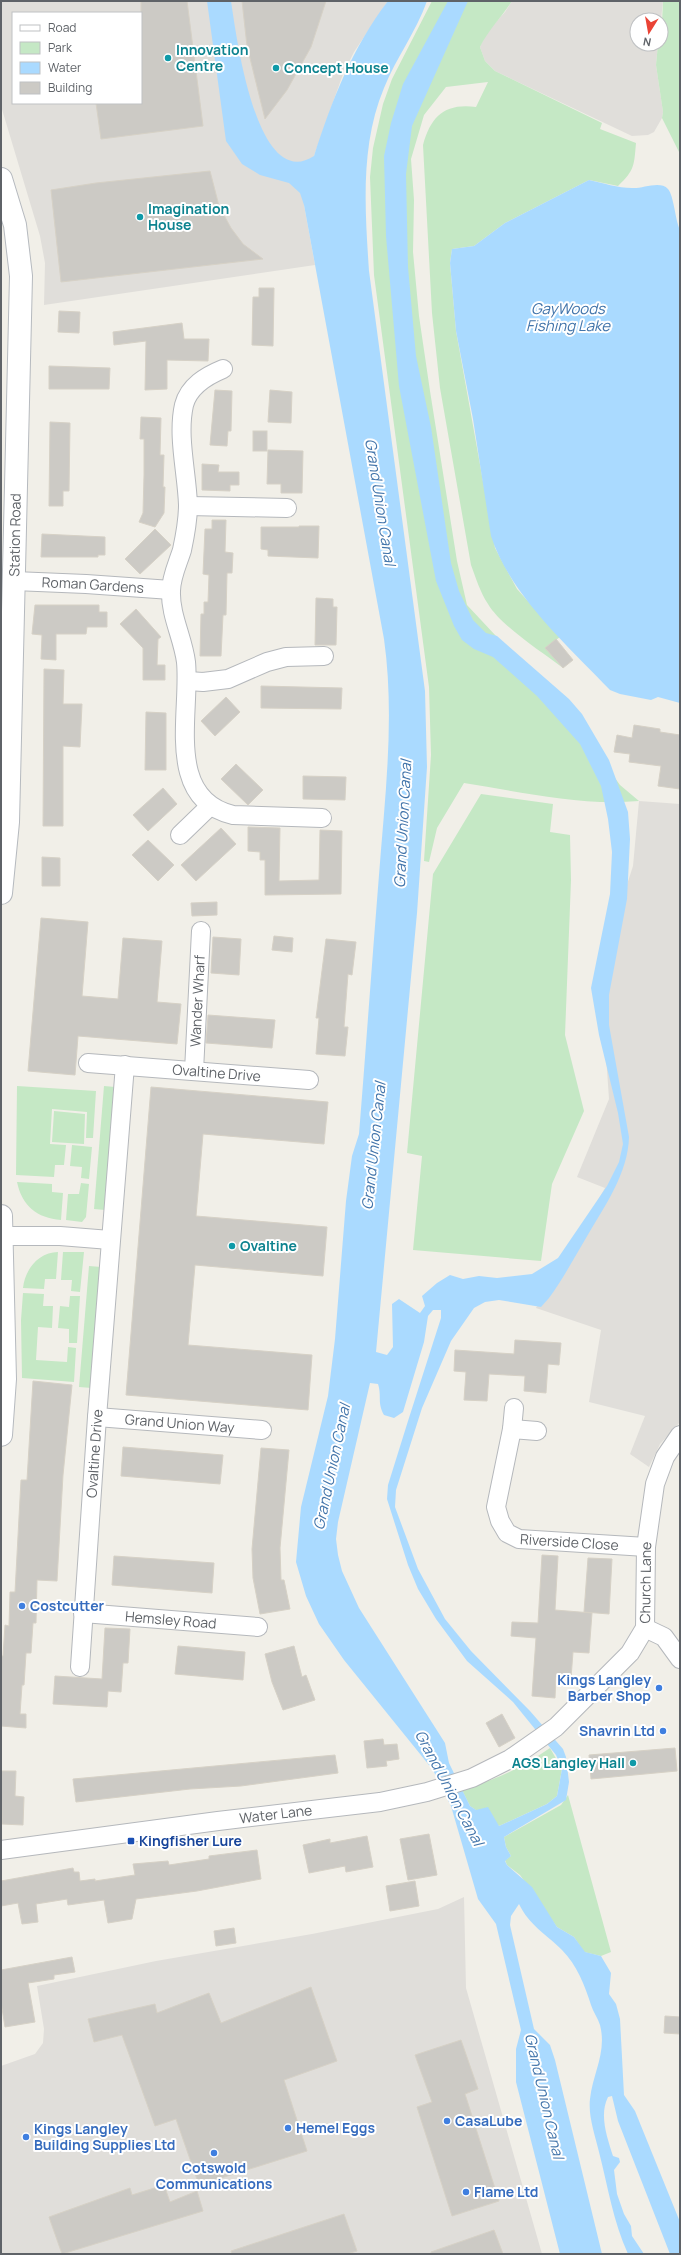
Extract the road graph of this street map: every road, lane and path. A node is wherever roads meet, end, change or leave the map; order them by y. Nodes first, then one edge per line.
1 (1, 179) edge
2 (222, 369) dead end
3 (188, 506) junction
4 (287, 508) dead end
5 (10, 572) edge
6 (171, 590) junction
7 (324, 656) dead end
8 (188, 681) junction
9 (210, 806) junction
10 (322, 818) dead end
11 (180, 835) dead end
12 (1, 893) edge
13 (202, 931) dead end
14 (88, 1062) dead end
15 (125, 1065) junction
16 (194, 1071) junction
17 (309, 1080) dead end
18 (2, 1226) edge
19 (110, 1240) junction
20 (514, 1408) dead end
21 (97, 1417) junction
22 (512, 1429) junction
23 (262, 1430) dead end
24 (537, 1431) dead end
25 (1, 1435) edge
26 (680, 1435) edge
27 (646, 1547) junction
28 (83, 1613) junction
29 (258, 1627) dead end
30 (645, 1628) junction
31 (680, 1659) edge
32 (80, 1667) dead end
33 (540, 1740) joint
34 (1, 1850) edge

1 - 5 street, Station Road
2 - 3 street
3 - 4 street
3 - 6 street
5 - 6 street, Roman Gardens
5 - 12 street, Station Road
6 - 8 street
7 - 8 street
8 - 9 street
9 - 10 street
9 - 11 street
13 - 16 street, Wander Wharf
14 - 15 street, Ovaltine Drive
15 - 16 street, Ovaltine Drive
15 - 19 street, Ovaltine Drive
16 - 17 street, Ovaltine Drive
18 - 19 street
18 - 25 street
19 - 21 street, Ovaltine Drive
20 - 22 street, Riverside Close
21 - 23 street, Grand Union Way
21 - 28 street, Ovaltine Drive
22 - 24 street
22 - 27 street, Riverside Close
26 - 27 street, Church Lane
27 - 30 street, Church Lane
28 - 29 street, Hemsley Road
28 - 32 street, Ovaltine Drive
30 - 31 street
30 - 33 street, Church Lane
33 - 34 street, Water Lane

